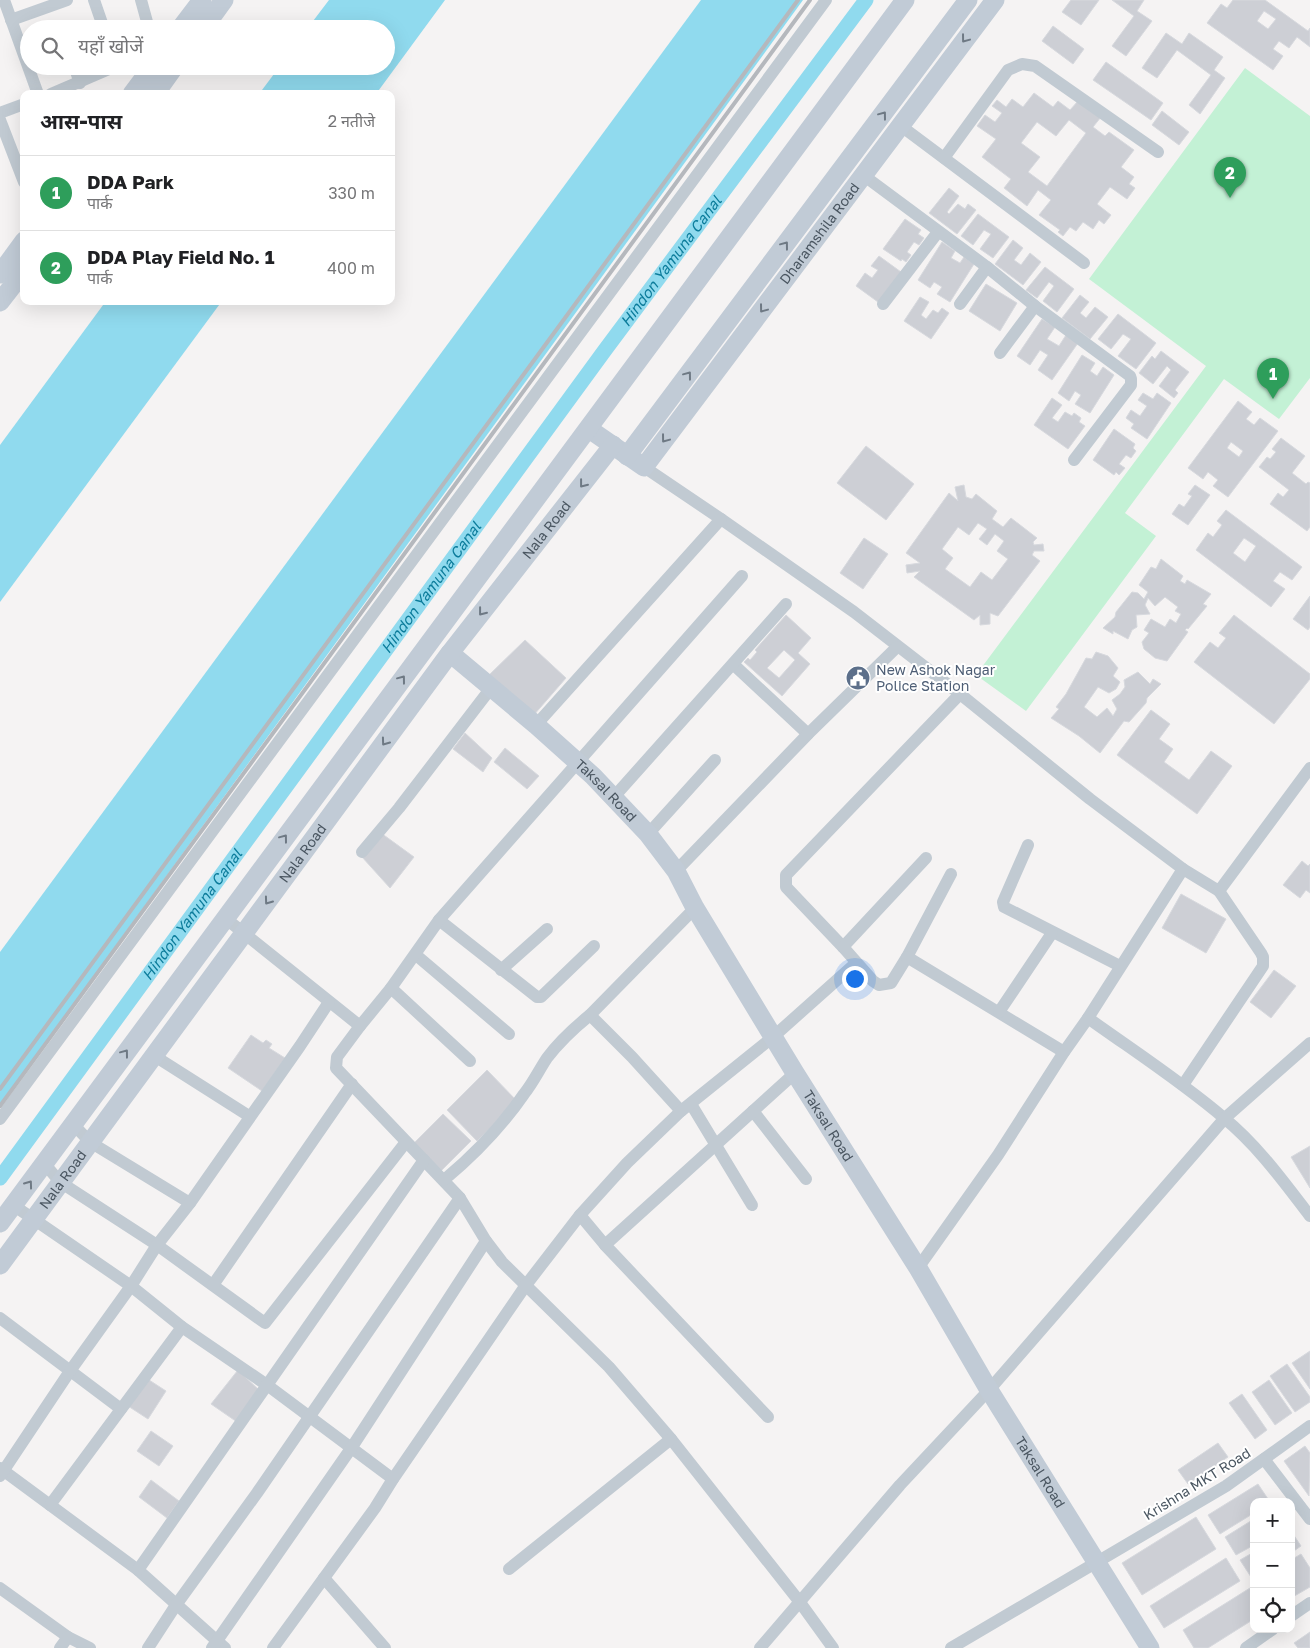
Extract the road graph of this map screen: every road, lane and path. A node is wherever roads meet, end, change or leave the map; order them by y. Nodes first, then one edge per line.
1 (4, 0) edge
2 (67, 0) edge
3 (94, 0) edge
4 (140, 0) edge
5 (202, 0) edge
6 (224, 0) edge
7 (826, 0) edge
8 (904, 0) edge
9 (968, 0) edge
10 (995, 0) edge
11 (51, 3) edge
12 (11, 20) junction
13 (100, 20) edge
14 (146, 20) edge
15 (187, 20) edge
16 (210, 20) edge
17 (20, 41) edge
18 (32, 75) edge
19 (77, 75) edge
20 (97, 75) edge
21 (146, 75) edge
22 (169, 75) edge
23 (80, 83) junction
24 (37, 90) edge
25 (62, 90) edge
26 (135, 90) edge
27 (158, 90) edge
28 (20, 106) edge
29 (0, 113) edge
30 (0, 120) edge
31 (901, 126) junction
32 (3, 136) edge
33 (1158, 152) dead end
34 (944, 158) junction
35 (20, 173) edge
36 (863, 175) junction
37 (938, 232) junction
38 (20, 246) edge
39 (1084, 262) dead end
40 (987, 267) junction
41 (0, 274) edge
42 (20, 275) edge
43 (0, 302) edge
44 (883, 304) dead end
45 (960, 304) dead end
46 (1036, 306) junction
47 (1000, 353) dead end
48 (589, 429) junction
49 (620, 451) junction
50 (1074, 460) dead end
51 (644, 468) junction
52 (721, 519) junction
53 (742, 576) dead end
54 (786, 604) dead end
55 (897, 647) junction
56 (450, 653) junction
57 (732, 664) junction
58 (491, 688) junction
59 (960, 694) junction
60 (536, 725) junction
61 (808, 734) junction
62 (715, 760) dead end
63 (577, 763) junction
64 (1310, 768) edge
65 (613, 798) junction
66 (648, 834) junction
67 (1028, 845) dead end
68 (362, 852) dead end
69 (926, 858) dead end
70 (266, 862) junction
71 (1183, 869) junction
72 (676, 871) junction
73 (951, 874) dead end
74 (285, 878) junction
75 (1219, 891) junction
76 (695, 908) junction
77 (225, 918) junction
78 (439, 920) junction
79 (547, 928) dead end
80 (244, 933) junction
81 (1052, 933) junction
82 (594, 946) dead end
83 (843, 947) junction
84 (416, 954) junction
85 (908, 956) junction
86 (856, 963) junction
87 (1120, 966) junction
88 (501, 970) junction
89 (391, 988) junction
90 (328, 1002) junction
91 (999, 1012) junction
92 (590, 1015) junction
93 (1088, 1018) junction
94 (360, 1026) junction
95 (509, 1034) dead end
96 (774, 1037) junction
97 (1310, 1043) edge
98 (1064, 1052) junction
99 (154, 1055) junction
100 (470, 1061) dead end
101 (795, 1073) junction
102 (352, 1084) junction
103 (1182, 1085) junction
104 (686, 1108) junction
105 (753, 1111) junction
106 (250, 1116) junction
107 (1225, 1118) junction
108 (0, 1120) edge
109 (73, 1124) junction
110 (90, 1142) junction
111 (406, 1142) junction
112 (716, 1144) junction
113 (424, 1160) junction
114 (44, 1163) junction
115 (806, 1179) dead end
116 (444, 1180) junction
117 (60, 1182) junction
118 (460, 1198) junction
119 (190, 1203) junction
120 (13, 1205) junction
121 (752, 1205) dead end
122 (580, 1215) junction
123 (1310, 1216) edge
124 (33, 1220) junction
125 (0, 1223) edge
126 (486, 1241) junction
127 (605, 1245) junction
128 (157, 1246) junction
129 (0, 1265) edge
130 (918, 1268) junction
131 (526, 1284) junction
132 (131, 1286) junction
133 (213, 1286) junction
134 (0, 1318) edge
135 (182, 1326) junction
136 (70, 1371) junction
137 (267, 1385) junction
138 (990, 1390) junction
139 (121, 1409) junction
140 (310, 1416) junction
141 (768, 1417) dead end
142 (1310, 1426) edge
143 (671, 1439) junction
144 (352, 1447) junction
145 (1264, 1459) junction
146 (1, 1471) edge
147 (393, 1479) junction
148 (50, 1505) junction
149 (1310, 1519) edge
150 (1097, 1563) junction
151 (509, 1569) dead end
152 (138, 1570) junction
153 (324, 1578) junction
154 (0, 1588) edge
155 (799, 1601) junction
156 (1310, 1603) edge
157 (176, 1605) junction
158 (1295, 1613) edge
159 (1267, 1633) edge
160 (68, 1637) junction
161 (218, 1646) edge
162 (60, 1648) edge
163 (90, 1648) edge
164 (148, 1648) edge
165 (273, 1648) edge
166 (385, 1648) edge
167 (760, 1648) edge
168 (833, 1648) edge
169 (951, 1648) edge
170 (1150, 1648) edge
171 (1246, 1648) edge

1 - 12 street
2 - 11 street
3 - 13 street
4 - 14 street
5 - 15 street
6 - 16 street
7 - 108 street
8 - 48 street, Nala Road
49 -> 9 street, Dharamshila Road
10 -> 31 street, Dharamshila Road
11 - 12 street
12 - 17 street
18 - 24 street
19 - 23 street
20 - 23 street
21 - 26 street
22 - 27 street
23 - 25 street
28 - 29 street
30 - 32 street
31 - 34 street
31 - 36 street, Dharamshila Road
32 - 35 street
33 - 34 street
34 - 39 street
36 - 37 street
36 -> 51 street, Dharamshila Road
37 - 40 street
37 - 44 street
38 - 41 street
40 - 45 street
40 - 46 street
42 - 43 street
46 - 47 street
46 - 50 street
48 - 49 street
70 -> 48 street, Nala Road
49 - 51 street
49 -> 56 street, Nala Road
51 - 52 street
52 - 55 street
52 - 60 street
53 - 63 street
54 - 57 street
55 - 59 street
55 - 61 street
56 - 58 street, Taksal Road
56 -> 74 street, Nala Road
57 - 61 street
57 - 65 street
58 - 60 street, Taksal Road
58 - 68 street
59 - 71 street
59 - 83 street
60 - 63 street, Taksal Road
61 - 72 street
62 - 66 street
63 - 65 street, Taksal Road
63 - 78 street
64 - 75 street
65 - 66 street, Taksal Road
66 - 72 street, Taksal Road
67 - 81 street
69 - 83 street
70 - 74 street
70 - 77 street, Nala Road
71 - 75 street
71 - 87 street
72 - 76 street, Taksal Road
73 - 85 street
74 -> 80 street, Nala Road
75 - 103 street
76 - 92 street
76 - 96 street, Taksal Road
77 - 80 street
109 -> 77 street, Nala Road
78 - 84 street
78 - 88 street
79 - 88 street
80 - 90 street
80 - 99 street, Nala Road
81 - 87 street
81 - 91 street
82 - 88 street
83 - 86 street
84 - 89 street
84 - 95 street
85 - 86 street
85 - 91 street
86 - 96 street
87 - 93 street
89 - 94 street
89 - 100 street
90 - 94 street
90 - 106 street
91 - 98 street
92 - 104 street
92 - 116 street
93 - 98 street
93 - 103 street
94 - 102 street
96 - 101 street, Taksal Road
96 - 104 street
97 - 107 street
98 - 130 street
99 - 106 street
99 - 110 street, Nala Road
101 - 105 street
101 - 130 street, Taksal Road
102 - 111 street
102 - 133 street
103 - 107 street
104 - 112 street
104 - 122 street
105 - 112 street
105 - 115 street
106 - 119 street
107 - 123 street
107 - 138 street
109 - 110 street
109 - 114 street, Nala Road
110 - 117 street, Nala Road
110 - 119 street
111 - 113 street
111 - 133 street
112 - 121 street
112 - 127 street
113 - 116 street
113 - 137 street
114 - 117 street
120 -> 114 street, Nala Road
116 - 118 street
117 - 124 street, Nala Road
117 - 128 street
118 - 126 street
118 - 140 street
119 - 128 street
120 - 124 street
120 - 125 street, Nala Road
122 - 127 street
122 - 131 street
124 - 129 street, Nala Road
124 - 132 street
126 - 131 street
126 - 144 street
127 - 141 street
128 - 132 street
128 - 133 street
130 - 138 street, Taksal Road
131 - 143 street
131 - 147 street
132 - 135 street
132 - 136 street
134 - 136 street
135 - 137 street
135 - 139 street
136 - 139 street
136 - 146 street
137 - 140 street
137 - 152 street
138 - 150 street, Taksal Road
138 - 155 street
139 - 148 street
140 - 144 street
140 - 157 street
142 - 145 street, Krishna MKT Road
143 - 151 street
143 - 155 street
144 - 147 street
144 - 161 street
145 - 149 street
145 - 150 street, Krishna MKT Road
146 - 148 street
147 - 153 street
148 - 152 street
150 - 169 street, Krishna MKT Road
150 - 170 street, Taksal Road
152 - 157 street
153 - 165 street
153 - 166 street
154 - 160 street
155 - 167 street
155 - 168 street
156 - 158 street
157 - 161 street
157 - 164 street
159 - 171 street
160 - 162 street
160 - 163 street

